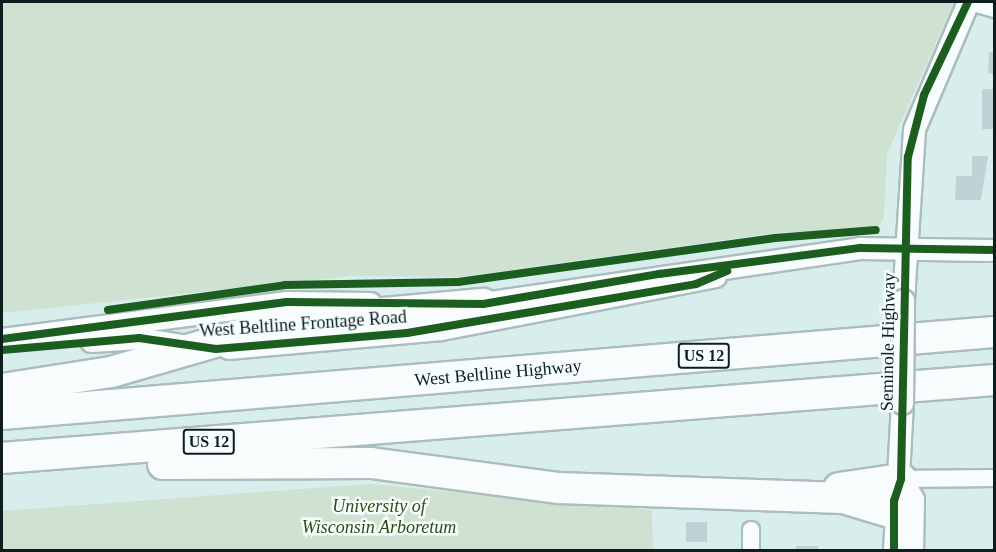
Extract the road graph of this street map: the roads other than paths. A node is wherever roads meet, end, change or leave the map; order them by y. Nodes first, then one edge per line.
1 (969, 2) edge
2 (994, 9) edge
3 (905, 248) junction
4 (994, 250) edge
5 (744, 264) junction
6 (483, 304) junction
7 (994, 332) edge
8 (2, 339) edge
9 (194, 347) junction
10 (2, 350) edge
11 (994, 380) edge
12 (2, 389) edge
13 (2, 414) edge
14 (2, 458) edge
15 (2, 469) edge
16 (994, 478) edge
17 (901, 479) junction
18 (744, 492) junction
19 (893, 513) junction
20 (751, 530) dead end
21 (751, 550) edge
22 (894, 550) edge
23 (912, 550) edge

1 - 2 street
1 - 3 street, Seminole Highway
3 - 4 street, West Beltline Frontage Road
3 - 5 street, West Beltline Frontage Road
3 - 17 street, Seminole Highway, bridge
5 - 6 street, West Beltline Frontage Road
5 - 9 street, West Beltline Frontage Road
6 - 8 street, West Beltline Frontage Road
6 - 9 highway
7 - 13 highway, West Beltline Highway / US 12
9 - 10 street, West Beltline Frontage Road
9 - 12 highway
11 - 14 highway, US 12
15 - 18 highway
16 - 17 street
17 - 18 highway
17 - 19 street, Seminole Highway
17 - 23 street, Seminole Highway
18 - 19 highway
19 - 22 street, Seminole Highway
20 - 21 street

